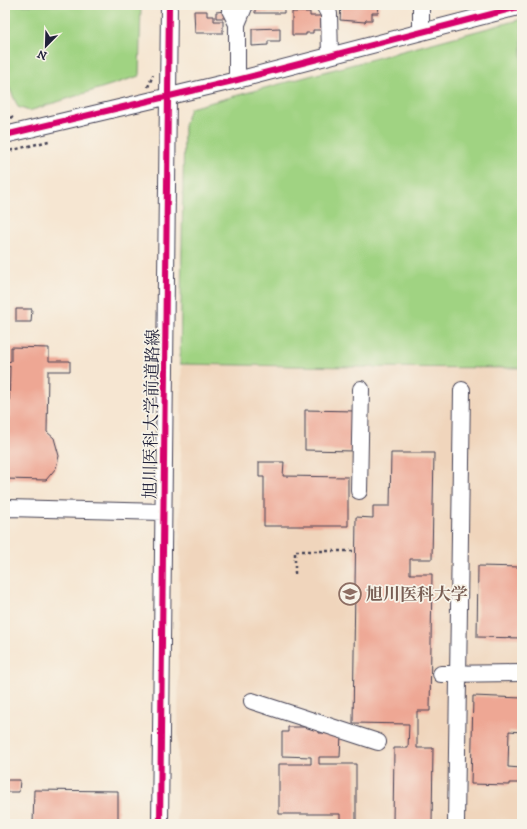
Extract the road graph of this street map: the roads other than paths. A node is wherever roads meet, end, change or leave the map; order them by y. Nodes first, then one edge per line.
1 (169, 5) edge
2 (230, 5) edge
3 (245, 5) edge
4 (421, 5) edge
5 (522, 6) edge
6 (329, 8) edge
7 (237, 24) junction
8 (421, 32) junction
9 (330, 56) junction
10 (237, 80) junction
11 (168, 95) junction
12 (5, 136) edge
13 (361, 389) dead end
14 (462, 390) dead end
15 (359, 491) dead end
16 (5, 510) edge
17 (163, 512) junction
18 (522, 673) edge
19 (441, 674) dead end
20 (458, 674) junction
21 (252, 701) dead end
22 (378, 742) dead end
23 (160, 824) edge
24 (456, 824) edge

1 - 11 street, 旭川医科大学前道路線
2 - 7 street
3 - 7 street
4 - 8 street
5 - 8 street
6 - 9 street
7 - 10 street
8 - 9 street
9 - 10 street
10 - 11 street
11 - 12 street
11 - 17 street, 旭川医科大学前道路線
13 - 15 street
14 - 20 street
16 - 17 street
17 - 23 street, 旭川医科大学前道路線
18 - 20 street
19 - 20 street
20 - 24 street
21 - 22 street

